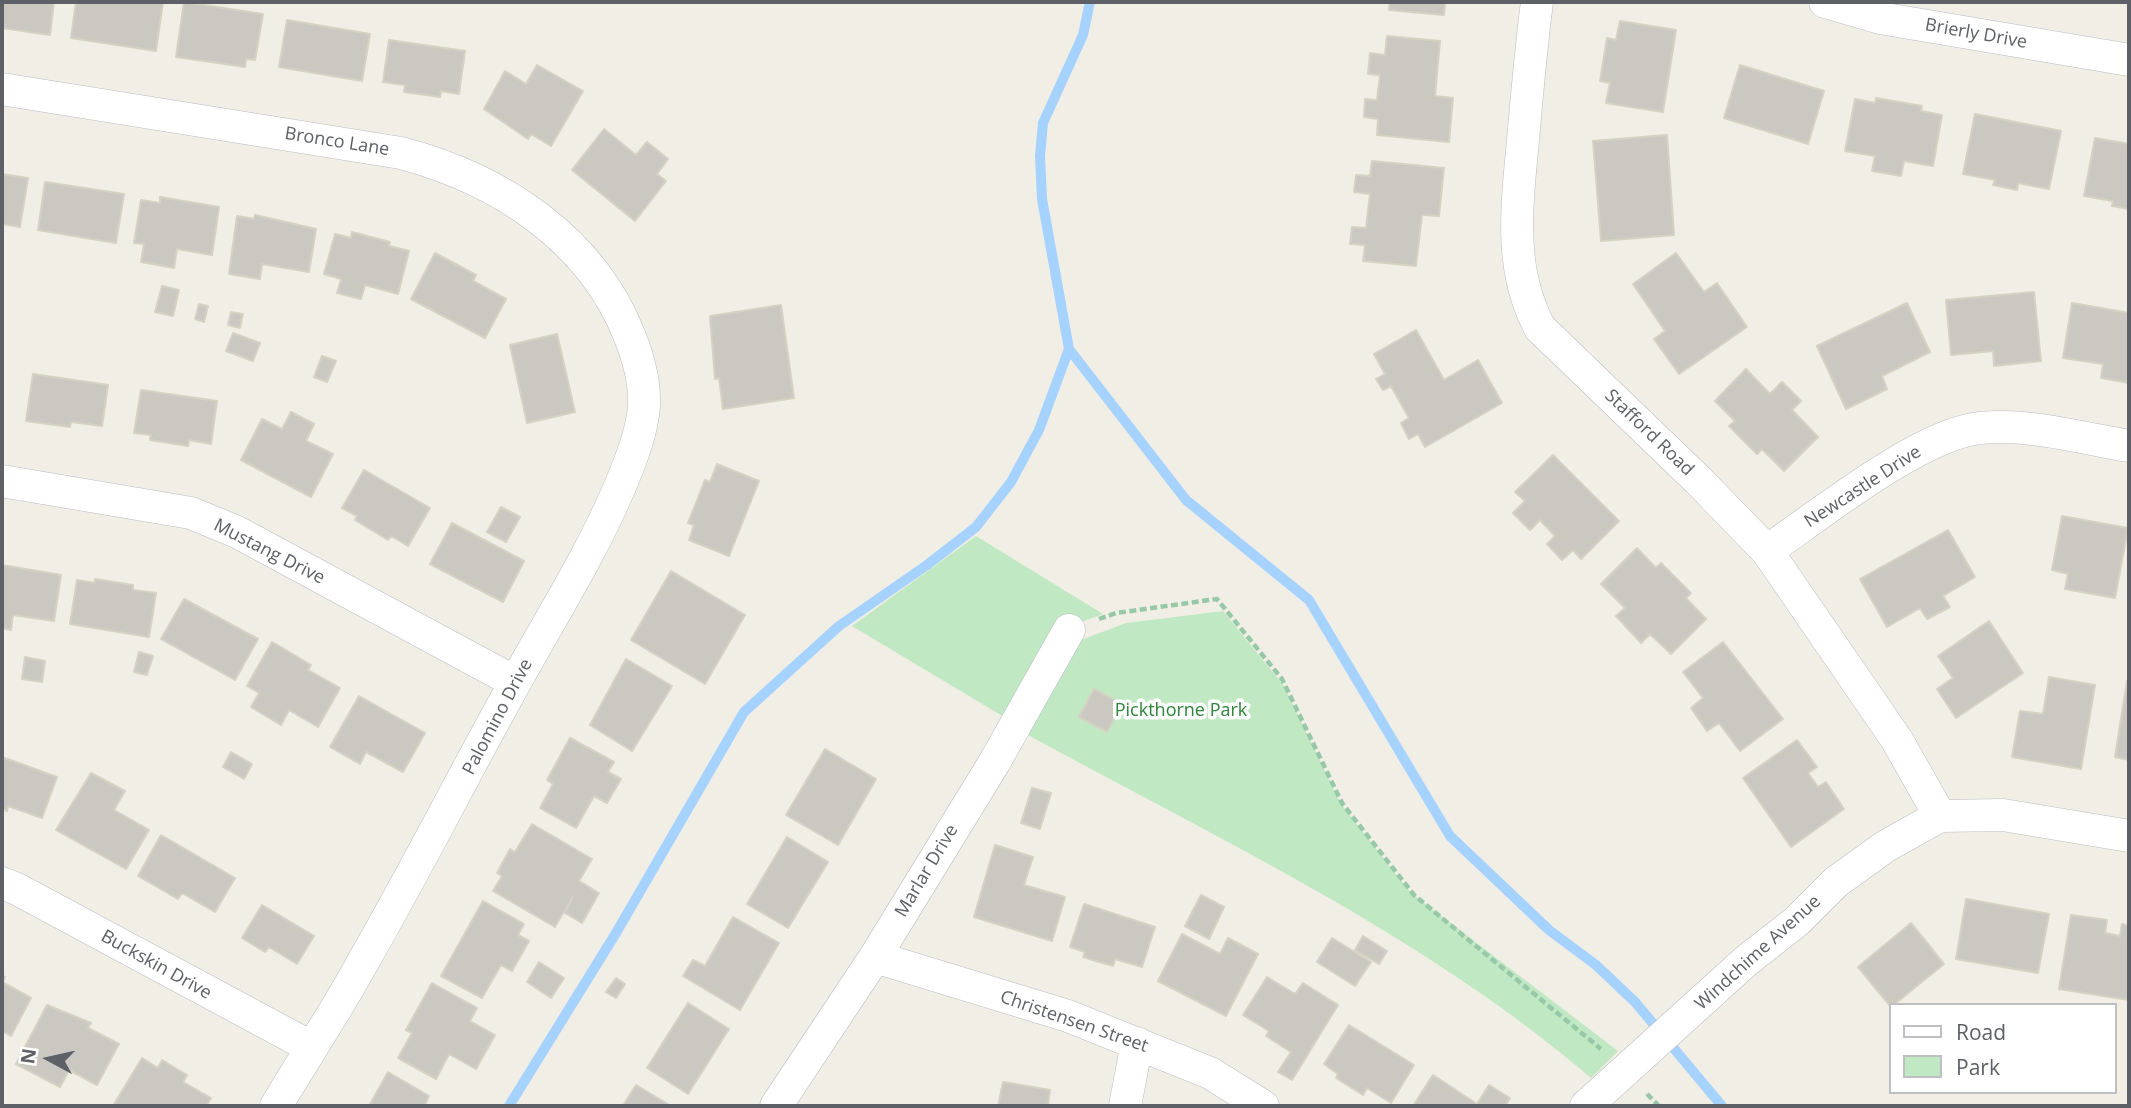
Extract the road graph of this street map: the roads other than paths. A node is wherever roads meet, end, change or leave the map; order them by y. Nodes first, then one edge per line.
1 (1537, 2) edge
2 (1825, 2) edge
3 (2129, 60) edge
4 (2, 89) edge
5 (618, 307) joint
6 (2129, 446) edge
7 (2, 481) edge
8 (1767, 551) junction
9 (1069, 630) road end
10 (515, 682) junction
11 (1940, 816) junction
12 (2129, 836) edge
13 (2, 883) edge
14 (875, 957) junction
15 (1137, 1043) junction
16 (311, 1048) junction
17 (276, 1106) edge
18 (776, 1106) edge
19 (1125, 1106) edge
20 (1264, 1106) edge
21 (1586, 1106) edge

1 - 8 street, Stafford Road
2 - 3 street, Brierly Drive
4 - 5 street, Bronco Lane
5 - 10 street, Palomino Drive
6 - 8 street, Newcastle Drive
7 - 10 street, Mustang Drive
8 - 11 street, Stafford Road
9 - 14 street, Marlar Drive
10 - 16 street, Palomino Drive
11 - 12 street
11 - 21 street, Windchime Avenue
13 - 16 street, Buckskin Drive
14 - 15 street, Christensen Street
14 - 18 street, Marlar Drive
15 - 19 street
15 - 20 street, Christensen Street
16 - 17 street, Palomino Drive

